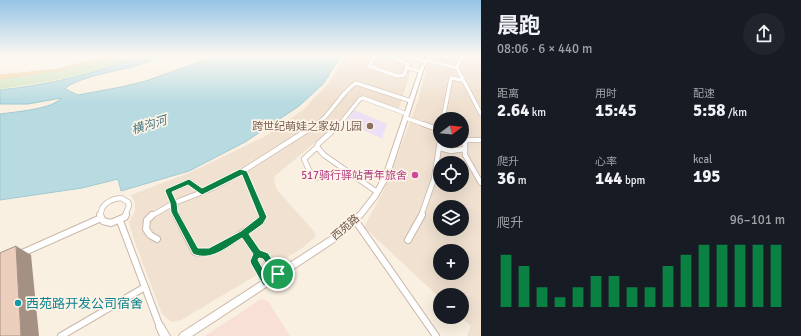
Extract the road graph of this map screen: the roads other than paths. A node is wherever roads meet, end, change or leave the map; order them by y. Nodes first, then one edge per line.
1 (421, 71) edge
2 (39, 72) edge
3 (44, 72) edge
4 (385, 72) edge
5 (405, 72) edge
6 (459, 72) edge
7 (0, 77) edge
8 (462, 80) junction
9 (411, 101) junction
10 (444, 112) edge
11 (481, 114) edge
12 (407, 116) junction
13 (433, 127) edge
14 (481, 140) edge
15 (469, 141) edge
16 (317, 147) junction
17 (440, 148) joint
18 (465, 149) joint
19 (243, 171) junction
20 (316, 178) dead end
21 (481, 183) edge
22 (202, 192) junction
23 (377, 192) junction
24 (174, 203) junction
25 (101, 218) junction
26 (355, 220) junction
27 (120, 221) junction
28 (243, 233) junction
29 (157, 239) dead end
30 (408, 240) dead end
31 (257, 254) junction
32 (11, 258) edge
33 (278, 274) junction
34 (266, 282) junction
35 (145, 287) junction
36 (161, 332) edge
37 (61, 336) edge
38 (165, 336) edge
39 (184, 336) edge
40 (436, 336) edge

1 - 9 main road, 西苑路
2 - 7 main road
3 - 7 main road
4 - 5 street
6 - 8 street
8 - 10 street
8 - 11 street
9 - 12 main road, 西苑路
9 - 19 street
12 - 13 street
12 - 16 street
12 - 23 main road, 西苑路
14 - 15 street
16 - 20 street
16 - 23 street
17 - 18 street
17 - 30 street
18 - 21 street
19 - 22 street
19 - 28 street
22 - 24 street
22 - 24 street
23 - 26 main road, 西苑路
24 - 28 street
24 - 29 street
25 - 27 street
25 - 27 street
25 - 32 street
26 - 33 main road, 西苑路
26 - 40 street
27 - 35 street
28 - 31 street
31 - 33 street
31 - 34 street
33 - 34 main road, 西苑路
34 - 39 main road, 西苑路
35 - 36 street
35 - 37 street
36 - 38 main road

